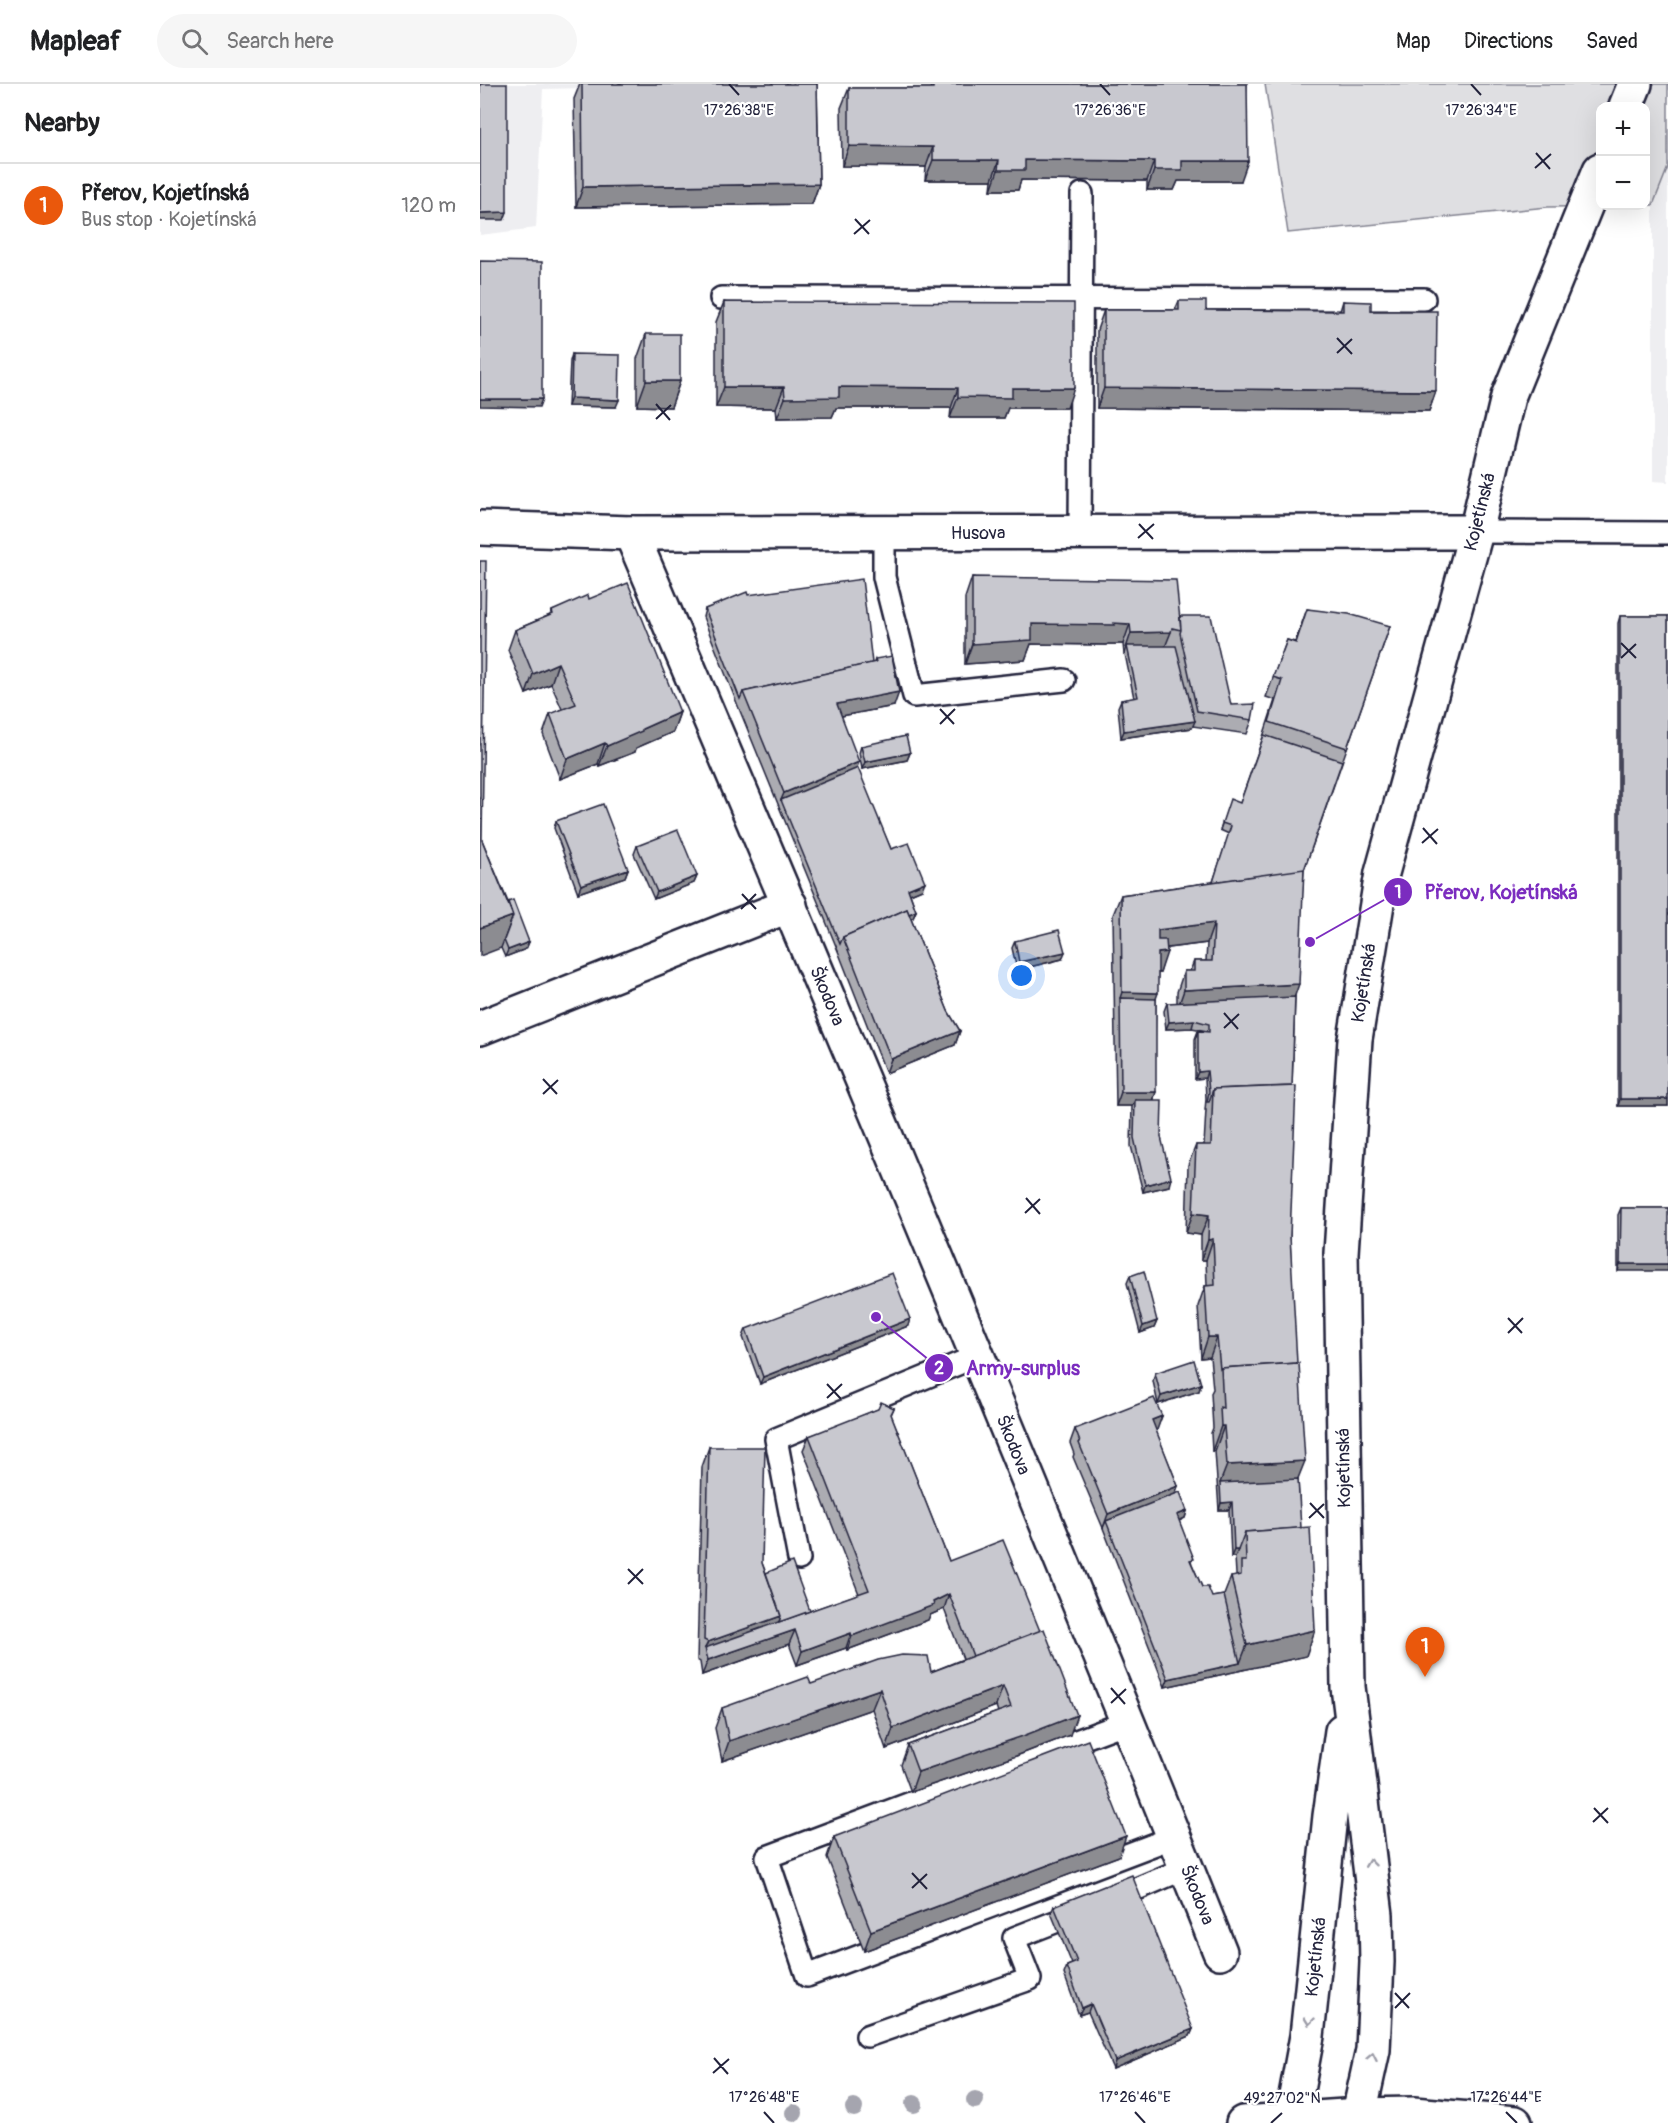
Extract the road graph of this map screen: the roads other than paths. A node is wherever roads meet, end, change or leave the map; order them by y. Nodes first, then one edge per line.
1 (1635, 84) edge
2 (1628, 102) edge
3 (1596, 180) edge
4 (1082, 194) dead end
5 (721, 298) dead end
6 (1424, 299) dead end
7 (1081, 300) junction
8 (480, 528) edge
9 (1476, 532) junction
10 (631, 533) junction
11 (884, 533) junction
12 (1080, 533) junction
13 (1668, 533) edge
14 (1064, 680) dead end
15 (790, 905) junction
16 (480, 1028) edge
17 (977, 1356) junction
18 (799, 1559) dead end
19 (1348, 1687) junction
20 (1127, 1722) junction
21 (1174, 1837) junction
22 (1186, 1868) junction
23 (1132, 1891) edge
24 (1055, 1922) edge
25 (1220, 1952) dead end
26 (867, 2036) dead end
27 (1358, 2119) edge
28 (1292, 2121) edge
29 (1243, 2123) edge
30 (1515, 2123) edge

1 - 2 street
3 - 9 street, Kojetínská
4 - 7 lane
5 - 7 lane
6 - 7 lane
7 - 12 lane
8 - 10 street, Husova
9 - 12 street, Husova
9 - 13 lane
9 - 19 street, Kojetínská
10 - 11 street, Husova
10 - 15 street, Škodova
11 - 12 street, Husova
11 - 14 lane
15 - 16 street
15 - 17 street, Škodova
17 - 18 lane
17 - 20 street, Škodova
27 -> 19 street, Kojetínská
19 -> 28 street, Kojetínská
20 - 21 street, Škodova
20 - 21 lane
21 - 22 street, Škodova
22 - 23 lane
22 - 25 street, Škodova
24 - 26 lane
27 - 28 street
27 - 30 street
28 - 29 street

